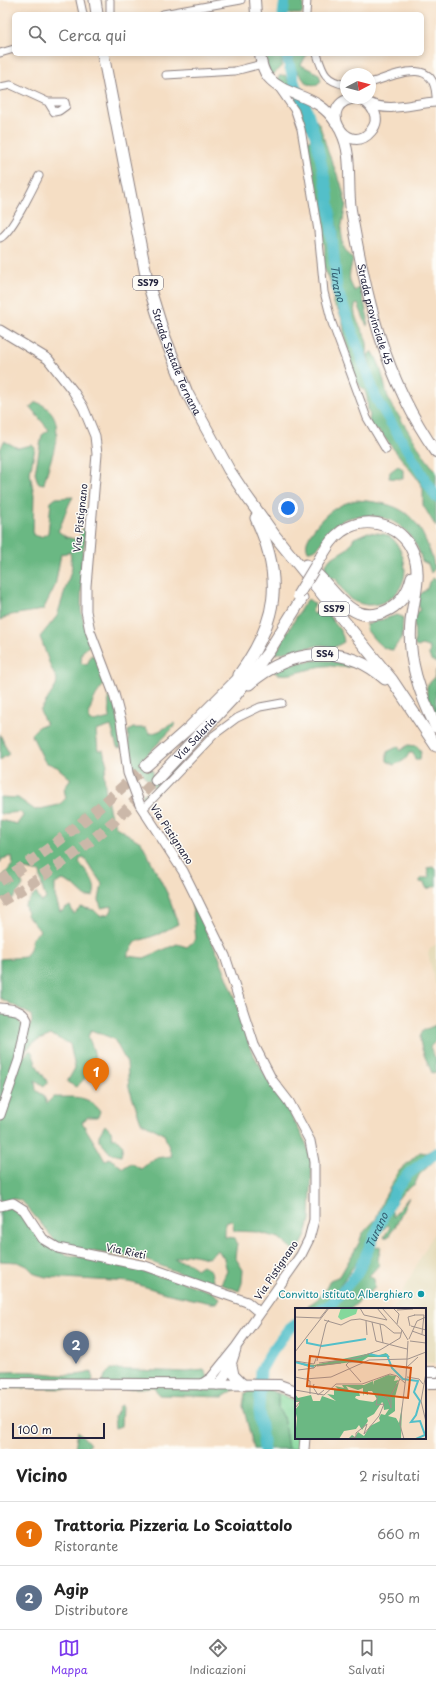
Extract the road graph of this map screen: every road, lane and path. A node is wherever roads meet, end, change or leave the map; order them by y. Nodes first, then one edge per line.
1 (80, 0) edge
2 (95, 0) edge
3 (110, 0) edge
4 (241, 0) edge
5 (255, 0) edge
6 (307, 0) edge
7 (83, 12) edge
8 (97, 12) edge
9 (110, 12) edge
10 (175, 12) edge
11 (256, 12) edge
12 (306, 12) edge
13 (12, 49) edge
14 (0, 52) edge
15 (103, 56) edge
16 (318, 56) edge
17 (261, 59) edge
18 (166, 75) dead end
19 (376, 80) edge
20 (340, 84) edge
21 (280, 86) junction
22 (0, 88) edge
23 (436, 96) edge
24 (48, 102) dead end
25 (340, 102) edge
26 (436, 102) edge
27 (317, 104) junction
28 (342, 104) edge
29 (370, 104) edge
30 (372, 104) edge
31 (396, 107) junction
32 (336, 123) junction
33 (374, 127) junction
34 (341, 132) junction
35 (364, 137) junction
36 (348, 166) junction
37 (39, 176) dead end
38 (0, 238) edge
39 (0, 330) edge
40 (386, 450) dead end
41 (436, 452) edge
42 (245, 494) junction
43 (259, 513) junction
44 (323, 559) junction
45 (305, 565) junction
46 (232, 693) junction
47 (282, 703) dead end
48 (410, 704) junction
49 (436, 727) edge
50 (436, 732) edge
51 (436, 746) edge
52 (146, 766) tunnel mouth
53 (156, 780) tunnel mouth
54 (143, 809) junction
55 (0, 1008) edge
56 (0, 1115) edge
57 (0, 1206) edge
58 (260, 1313) junction
59 (236, 1347) junction
60 (232, 1365) junction
61 (218, 1370) junction
62 (0, 1383) edge
63 (200, 1385) junction
64 (217, 1385) junction
65 (244, 1385) junction
66 (290, 1390) edge
67 (305, 1439) edge
68 (304, 1449) edge

1 - 7 street
2 - 8 highway
3 - 9 street
4 - 10 street
5 - 11 main road
6 - 12 street
13 - 14 street
15 - 42 highway, Strada Statale Ternana / SS79
16 - 20 street
17 - 18 street
17 - 21 main road
19 - 23 street
21 - 27 main road
21 - 40 street
22 - 24 street
25 - 27 main road
26 - 31 street
27 - 32 main road
28 - 32 main road
29 - 33 main road
30 - 31 street
31 - 33 street
32 - 34 main road
33 - 35 main road
34 - 35 main road
34 - 36 main road, Strada provinciale 45
35 - 36 main road, Strada provinciale 45
36 - 41 main road, Strada provinciale 45
37 - 38 street
39 - 54 street, Via Pistignano
42 - 43 highway, Strada Statale Ternana / SS79
42 - 46 highway
43 - 45 highway, Strada Statale Ternana / SS79
43 - 48 highway, Strada Statale Ternana / SS79
44 - 45 highway
44 - 46 highway
44 - 49 highway
45 - 50 highway, Strada Statale Ternana / SS79
46 - 48 highway, SS4
46 - 52 highway, Via Salaria / SS4
46 - 53 highway, Via Salaria / SS4
47 - 54 street
48 - 51 highway, SS4
54 - 58 street, Via Pistignano
55 - 56 street
57 - 58 street, Via Rieti
58 - 59 street, Via Pistignano
59 - 60 street
59 - 61 street, Via Pistignano
60 - 64 street
60 - 65 street
61 - 63 street, Via Pistignano
61 - 64 street
62 - 63 main road
63 - 64 main road
64 - 65 main road
65 - 66 main road
67 - 68 street

